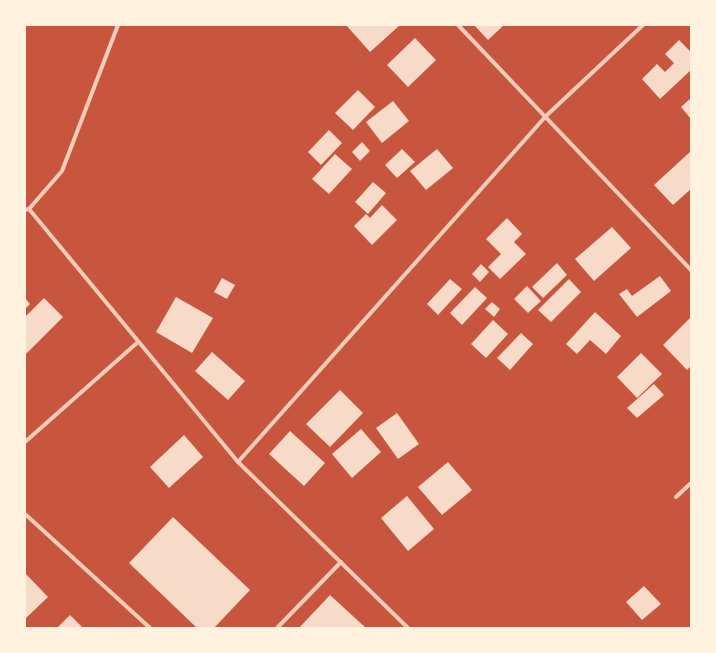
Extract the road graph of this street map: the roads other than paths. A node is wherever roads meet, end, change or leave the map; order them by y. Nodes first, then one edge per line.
1 (118, 25) edge
2 (458, 25) edge
3 (643, 25) edge
4 (546, 116) junction
5 (27, 210) edge
6 (691, 270) edge
7 (138, 342) junction
8 (25, 442) edge
9 (238, 462) junction
10 (691, 483) edge
11 (676, 497) dead end
12 (25, 514) edge
13 (340, 562) junction
14 (150, 628) edge
15 (277, 628) edge
16 (408, 628) edge

1 - 5 street
2 - 4 street
3 - 4 street
4 - 6 street
4 - 9 street
5 - 7 street
7 - 8 street
7 - 9 street
9 - 13 street
10 - 11 street
12 - 14 street
13 - 15 street
13 - 16 street

